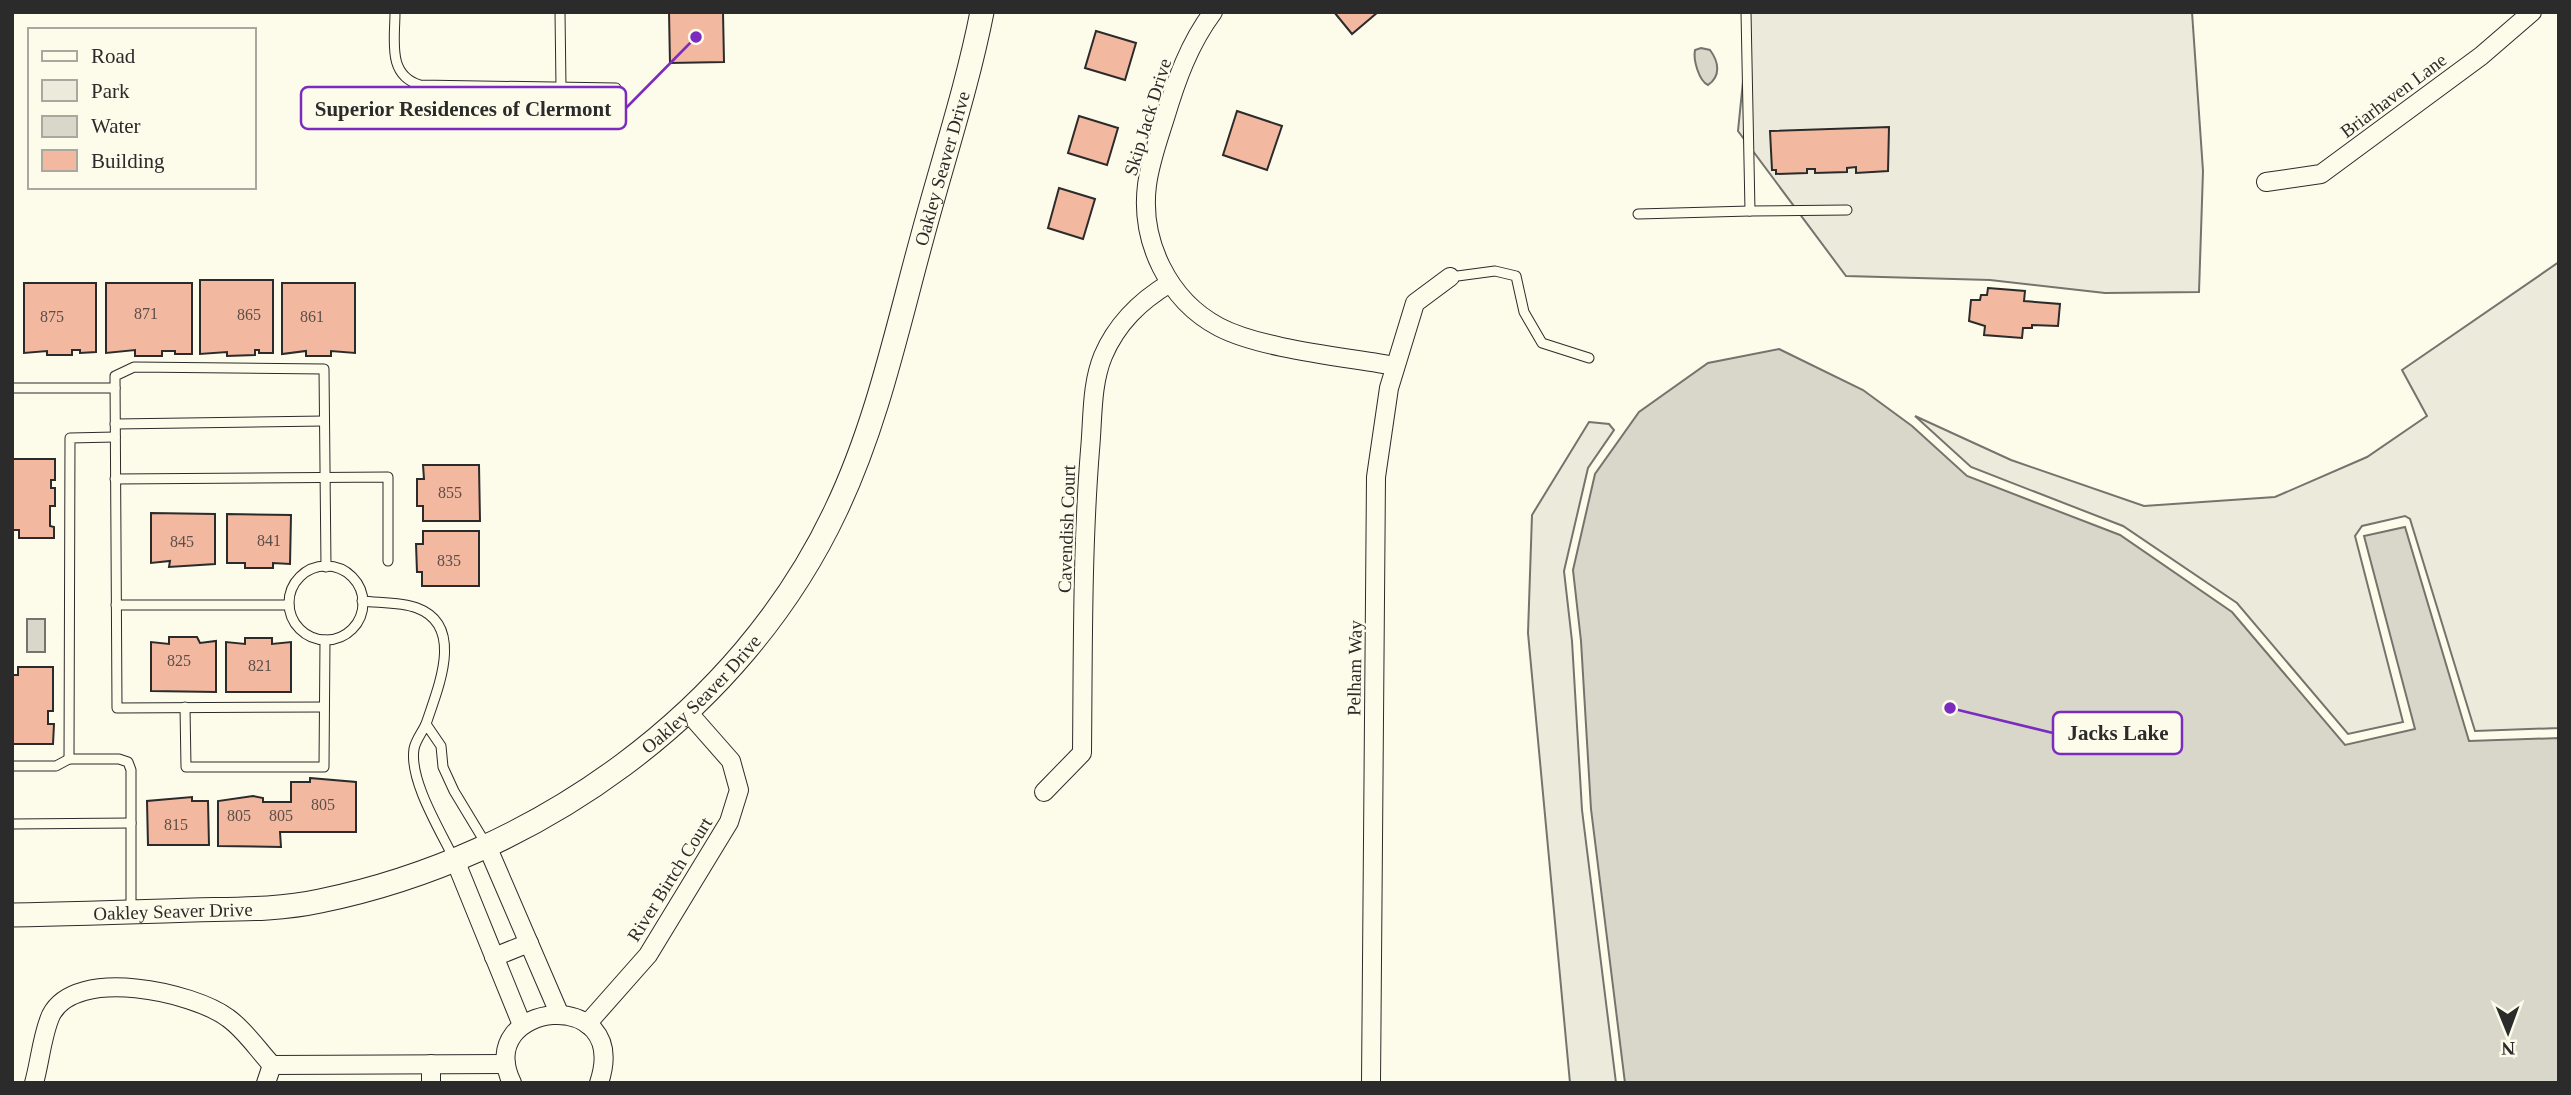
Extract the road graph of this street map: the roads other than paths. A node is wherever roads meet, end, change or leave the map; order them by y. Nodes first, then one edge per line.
1 (395, 12) edge
2 (561, 12) edge
3 (982, 12) edge
4 (1213, 12) edge
5 (1746, 12) edge
6 (2532, 12) edge
7 (561, 87) junction
8 (616, 88) dead end
9 (2266, 182) dead end
10 (1847, 210) dead end
11 (1750, 211) junction
12 (1638, 214) dead end
13 (1450, 276) joint
14 (1170, 283) junction
15 (1589, 358) dead end
16 (1395, 366) junction
17 (12, 388) edge
18 (115, 388) junction
19 (324, 421) junction
20 (115, 424) junction
21 (115, 438) junction
22 (325, 478) junction
23 (116, 479) junction
24 (388, 561) dead end
25 (326, 567) junction
26 (362, 601) junction
27 (117, 605) junction
28 (289, 605) junction
29 (325, 640) junction
30 (185, 707) junction
31 (324, 707) junction
32 (687, 711) junction
33 (426, 724) junction
34 (69, 759) junction
35 (12, 766) edge
36 (1044, 792) dead end
37 (131, 823) junction
38 (12, 824) edge
39 (487, 846) junction
40 (455, 860) junction
41 (131, 912) junction
42 (12, 915) edge
43 (529, 943) junction
44 (494, 957) junction
45 (559, 1013) junction
46 (587, 1024) junction
47 (522, 1025) junction
48 (431, 1064) junction
49 (506, 1064) junction
50 (272, 1065) junction
51 (34, 1083) edge
52 (266, 1083) edge
53 (431, 1083) edge
54 (512, 1083) edge
55 (599, 1083) edge
56 (1371, 1083) edge

1 - 7 lane
2 - 7 lane
3 - 32 street, Oakley Seaver Drive
4 - 14 street, Skip Jack Drive
5 - 11 lane
6 - 9 street, Briarhaven Lane
7 - 8 lane
10 - 11 lane
11 - 12 lane
13 - 15 lane
13 - 16 street, Pelham Way
14 - 16 street, Skip Jack Drive
14 - 36 street, Cavendish Court
16 - 56 street, Pelham Way
17 - 18 lane
18 - 19 lane
18 - 20 lane
19 - 20 lane
19 - 22 lane
20 - 21 lane
21 - 23 lane
21 - 34 lane
22 - 23 lane
22 - 24 lane
22 - 25 lane
23 - 27 lane
25 - 26 lane
25 - 28 lane
26 - 29 lane
26 - 33 lane
27 - 28 lane
27 - 30 lane
28 - 29 lane
29 - 31 lane
30 - 31 lane
30 - 31 lane
32 - 39 street, Oakley Seaver Drive
32 - 46 street, River Birtch Court
33 - 39 lane
33 - 40 lane
34 - 35 lane
34 - 37 lane
37 - 38 lane
37 - 41 lane
39 - 40 street, Oakley Seaver Drive
39 - 43 street
40 - 41 street, Oakley Seaver Drive
40 - 44 street
41 - 42 street, Oakley Seaver Drive
43 - 44 street
43 - 45 street
44 - 47 street
45 - 46 street
45 - 47 street
46 - 55 street
47 - 49 street
48 - 49 street
48 - 50 street
48 - 53 street
49 - 54 street
50 - 51 street
50 - 52 street

